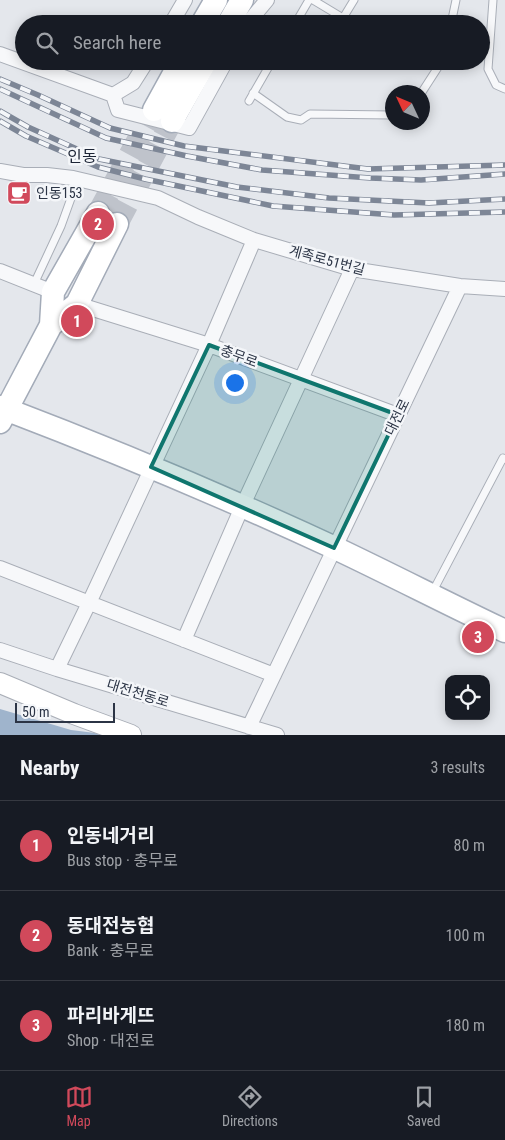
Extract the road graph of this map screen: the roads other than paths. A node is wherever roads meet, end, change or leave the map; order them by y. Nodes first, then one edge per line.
1 (186, 0) edge
2 (216, 0) edge
3 (242, 0) edge
4 (267, 0) edge
5 (311, 0) edge
6 (354, 0) edge
7 (456, 0) edge
8 (493, 0) edge
9 (177, 15) edge
10 (207, 15) edge
11 (233, 15) edge
12 (254, 15) edge
13 (301, 15) edge
14 (338, 15) edge
15 (345, 15) edge
16 (453, 15) edge
17 (490, 42) edge
18 (0, 54) edge
19 (15, 59) edge
20 (44, 70) edge
21 (141, 70) edge
22 (178, 70) edge
23 (199, 70) edge
24 (221, 70) edge
25 (267, 70) edge
26 (436, 70) edge
27 (488, 70) edge
28 (427, 85) edge
29 (505, 88) edge
30 (253, 93) junction
31 (113, 95) junction
32 (248, 101) dead end
33 (385, 115) edge
34 (0, 171) edge
35 (73, 178) junction
36 (98, 213) tunnel mouth
37 (117, 224) tunnel mouth
38 (254, 240) junction
39 (352, 269) junction
40 (0, 271) edge
41 (460, 286) junction
42 (43, 288) junction
43 (505, 289) edge
44 (77, 304) junction
45 (52, 325) junction
46 (209, 345) junction
47 (302, 380) junction
48 (2, 413) edge
49 (398, 415) junction
50 (505, 459) edge
51 (151, 467) junction
52 (242, 507) junction
53 (334, 548) junction
54 (0, 568) edge
55 (431, 596) junction
56 (89, 603) junction
57 (505, 631) edge
58 (184, 640) junction
59 (0, 650) edge
60 (57, 669) junction
61 (274, 675) junction
62 (0, 683) edge
63 (249, 727) junction
64 (131, 735) edge
65 (278, 735) edge

1 - 9 street
2 - 10 main road
3 - 11 main road
4 - 12 street
5 - 13 lane
5 - 14 lane
6 - 15 lane
7 - 16 lane
8 - 17 lane
18 - 19 street
20 - 31 street
21 - 31 street
22 - 23 main road
24 - 31 street
25 - 30 lane
26 - 28 lane
27 - 29 lane
30 - 32 lane
30 - 33 lane
34 - 35 street, 계족로51번길
35 - 38 street, 계족로51번길
35 - 42 lane
36 - 42 main road
37 - 44 main road
38 - 39 street, 계족로51번길
38 - 46 street
39 - 41 street, 계족로51번길
39 - 47 street
40 - 42 street
41 - 43 street, 계족로51번길
41 - 49 street, 대전로
42 - 45 main road
44 - 45 main road
44 - 46 street, 충무로
45 - 48 main road
46 - 47 street, 충무로
46 - 51 street
47 - 49 street, 충무로
47 - 52 street
48 - 51 main road
49 - 53 street, 대전로
50 - 55 lane
51 - 52 main road
51 - 56 street
52 - 53 main road
52 - 58 street
53 - 55 main road
53 - 61 street, 대전로
54 - 56 street
55 - 57 main road
56 - 58 street
56 - 60 street
58 - 61 street
59 - 60 street, 대전천동로
60 - 63 street, 대전천동로
61 - 63 street, 대전로
62 - 64 main road
63 - 65 street, 대전천동로

